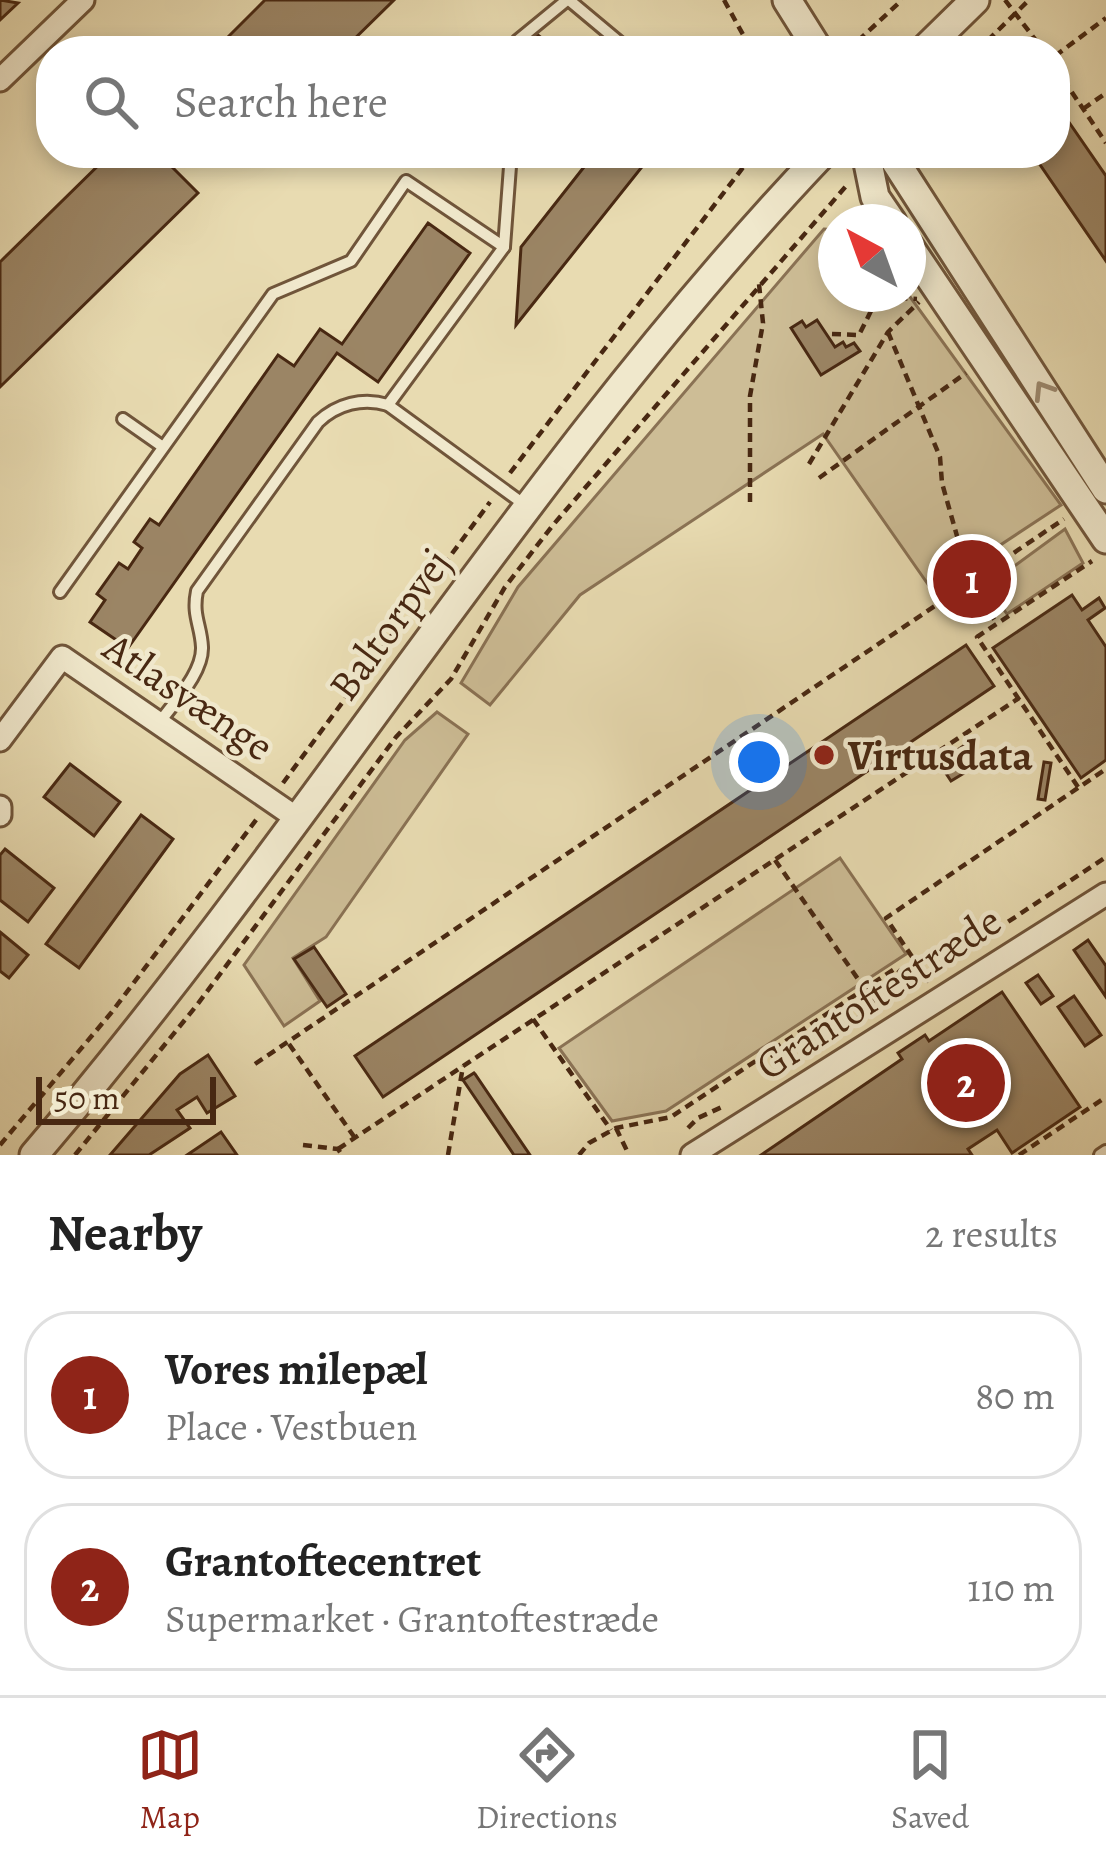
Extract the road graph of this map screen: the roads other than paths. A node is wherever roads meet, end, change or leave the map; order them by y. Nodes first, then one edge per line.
1 (83, 0) edge
2 (568, 0) edge
3 (787, 0) edge
4 (975, 0) edge
5 (46, 36) edge
6 (523, 36) edge
7 (612, 36) edge
8 (810, 36) edge
9 (938, 36) edge
10 (36, 45) edge
11 (0, 80) edge
12 (511, 168) edge
13 (810, 168) edge
14 (875, 168) edge
15 (883, 168) edge
16 (880, 204) edge
17 (504, 247) junction
18 (926, 271) edge
19 (388, 405) junction
20 (123, 419) dead end
21 (163, 447) junction
22 (1095, 498) edge
23 (528, 507) junction
24 (1106, 539) edge
25 (60, 592) dead end
26 (160, 723) junction
27 (0, 740) edge
28 (298, 819) junction
29 (1106, 894) edge
30 (34, 1155) edge
31 (692, 1155) edge

1 - 5 street
2 - 6 lane
2 - 7 lane
3 - 8 street
4 - 9 street
10 - 11 street
12 - 17 lane
13 - 23 street, Baltorpvej
14 - 16 street
22 -> 15 street
17 - 19 lane
17 - 21 lane
18 - 22 street
19 - 23 lane
19 - 26 lane
20 - 21 lane
21 - 25 lane
22 - 24 street
23 - 28 street, Baltorpvej
26 - 27 street, Atlasvænge
26 - 28 street, Atlasvænge
28 - 30 street, Baltorpvej
29 - 31 street, Grantoftestræde

